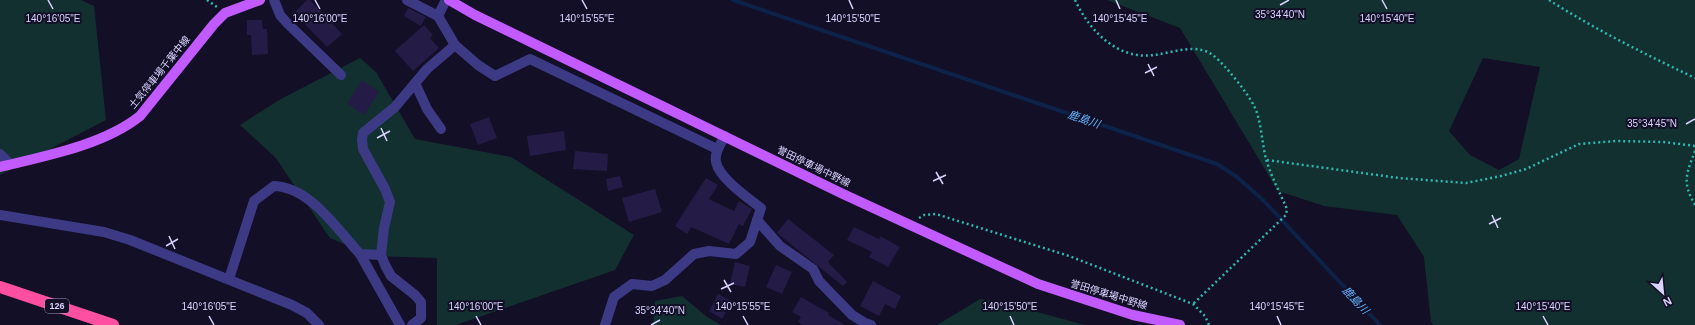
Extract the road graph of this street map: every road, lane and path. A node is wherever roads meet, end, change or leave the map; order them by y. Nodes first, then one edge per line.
1 (260, 0) edge
2 (274, 0) edge
3 (407, 0) edge
4 (447, 0) edge
5 (1075, 0) edge
6 (1549, 0) edge
7 (438, 16) junction
8 (455, 45) junction
9 (341, 75) dead end
10 (1695, 78) edge
11 (415, 83) junction
12 (441, 129) dead end
13 (725, 136) junction
14 (1695, 146) edge
15 (718, 150) junction
16 (1695, 151) edge
17 (0, 154) edge
18 (1266, 160) junction
19 (5, 166) edge
20 (1695, 205) edge
21 (0, 215) edge
22 (757, 220) junction
23 (907, 223) junction
24 (360, 254) junction
25 (381, 255) junction
26 (229, 279) junction
27 (0, 287) edge
28 (1193, 304) junction
29 (113, 325) edge
30 (319, 325) edge
31 (400, 325) edge
32 (412, 325) edge
33 (605, 325) edge
34 (871, 325) edge
35 (1180, 325) edge
36 (1209, 325) edge

1 - 19 main road, 土気停車場千葉中線
2 - 9 street
3 - 7 street
4 - 7 street
4 - 13 main road, 誉田停車場中野線
5 - 18 path
6 - 10 path
7 - 8 street
8 - 11 street
8 - 15 street
11 - 12 street
11 - 25 street
13 - 15 street
13 - 23 main road, 誉田停車場中野線
14 - 18 path
15 - 22 street
16 - 20 path
17 - 19 street
18 - 28 path
21 - 26 street
22 - 33 street
22 - 34 street
23 - 28 path
23 - 35 main road, 誉田停車場中野線
24 - 25 street
24 - 26 street
24 - 31 street
25 - 32 street
26 - 30 street
27 - 29 highway, 126
28 - 36 path

